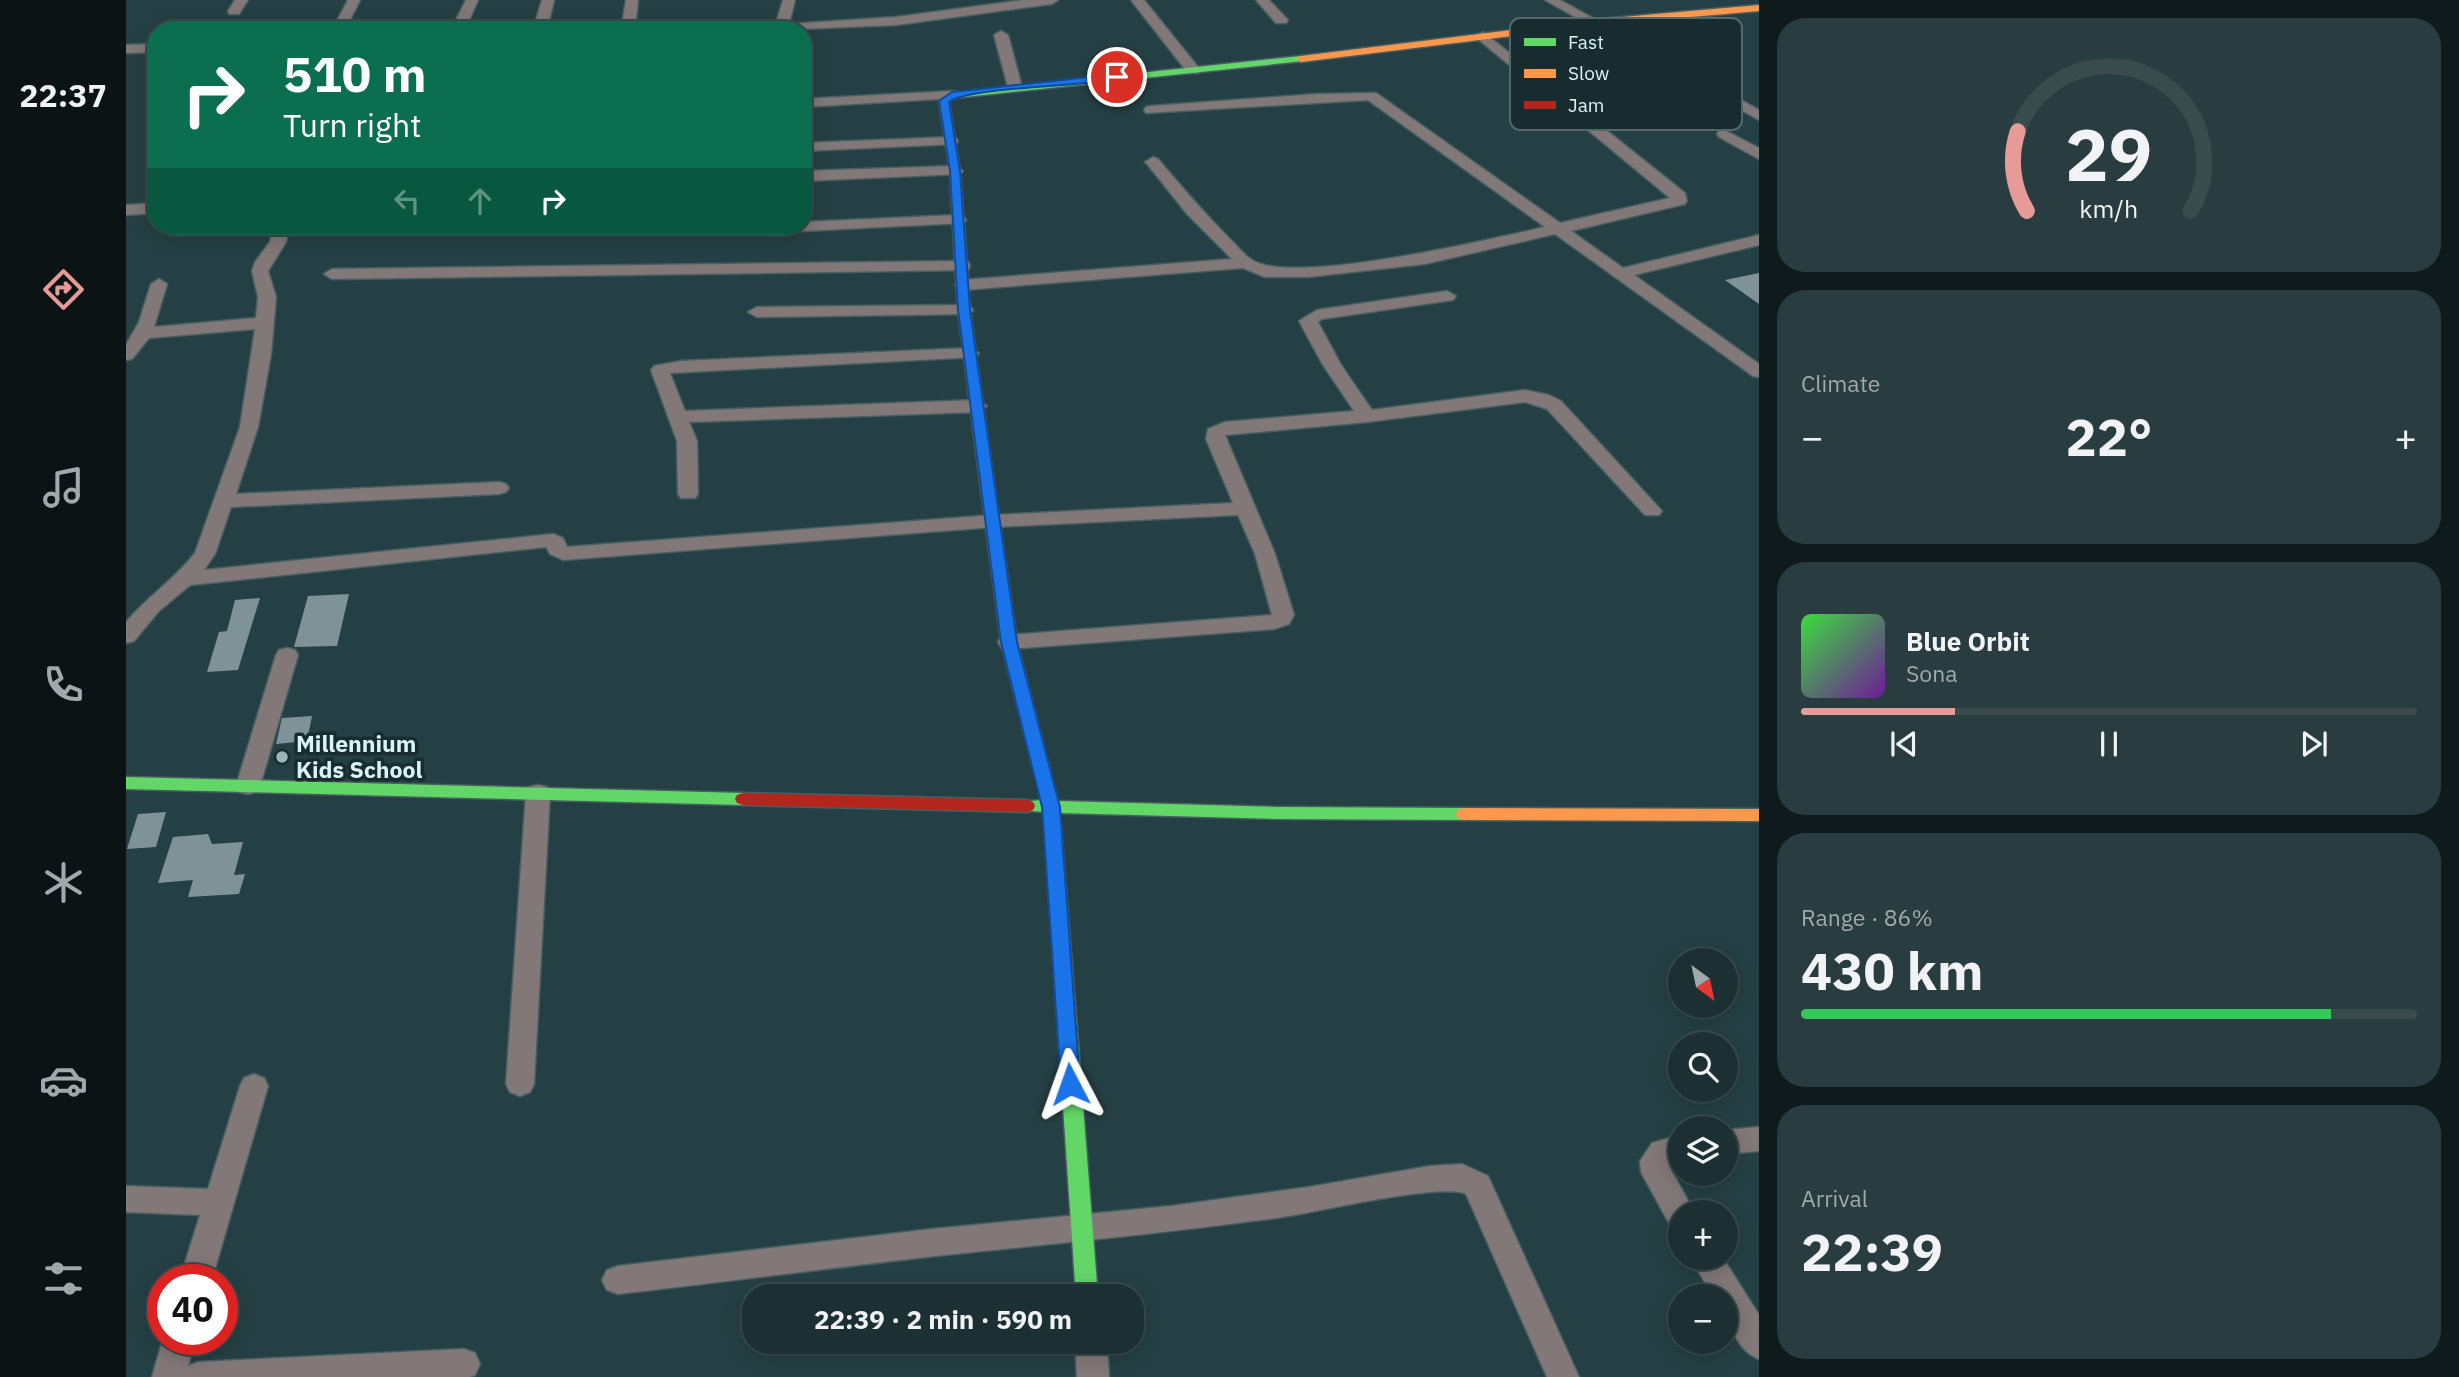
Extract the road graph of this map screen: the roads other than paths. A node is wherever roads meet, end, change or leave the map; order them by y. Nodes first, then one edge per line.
1 (355, 0) edge
2 (472, 0) edge
3 (548, 0) edge
4 (632, 0) edge
5 (789, 0) edge
6 (1052, 0) edge
7 (1138, 0) edge
8 (1262, 0) edge
9 (1550, 0) edge
10 (1759, 8) edge
11 (1585, 18) edge
12 (1640, 18) edge
13 (1281, 20) dead end
14 (343, 21) edge
15 (462, 21) edge
16 (542, 21) edge
17 (629, 21) edge
18 (783, 21) edge
19 (812, 27) edge
20 (1510, 33) edge
21 (1002, 35) dead end
22 (1483, 36) junction
23 (147, 48) edge
24 (126, 49) edge
25 (1510, 60) edge
26 (1192, 70) junction
27 (1015, 87) junction
28 (952, 95) junction
29 (812, 103) edge
30 (1742, 106) edge
31 (1152, 110) dead end
32 (1759, 116) edge
33 (1595, 130) edge
34 (1724, 134) dead end
35 (951, 141) junction
36 (812, 147) edge
37 (1759, 154) edge
38 (1153, 162) dead end
39 (955, 171) junction
40 (812, 176) edge
41 (147, 209) edge
42 (126, 210) edge
43 (958, 220) junction
44 (812, 226) edge
45 (1558, 228) junction
46 (279, 235) edge
47 (1759, 240) edge
48 (1245, 263) junction
49 (962, 266) junction
50 (1622, 272) junction
51 (332, 274) dead end
52 (159, 284) dead end
53 (963, 285) junction
54 (1447, 296) dead end
55 (964, 310) junction
56 (757, 312) dead end
57 (265, 323) junction
58 (142, 333) junction
59 (971, 353) junction
60 (126, 355) edge
61 (1759, 372) edge
62 (978, 406) junction
63 (680, 416) junction
64 (1367, 416) junction
65 (499, 488) dead end
66 (688, 494) dead end
67 (223, 501) junction
68 (1247, 508) junction
69 (1652, 511) dead end
70 (994, 521) junction
71 (183, 579) junction
72 (126, 636) edge
73 (1009, 642) junction
74 (287, 655) dead end
75 (126, 783) edge
76 (248, 786) junction
77 (538, 793) junction
78 (1051, 807) junction
79 (1759, 815) edge
80 (520, 1084) dead end
81 (254, 1086) dead end
82 (1759, 1139) edge
83 (1738, 1141) edge
84 (1668, 1150) edge
85 (126, 1199) edge
86 (1672, 1200) edge
87 (219, 1203) junction
88 (1082, 1228) junction
89 (201, 1264) edge
90 (1713, 1270) edge
91 (618, 1280) dead end
92 (1086, 1284) edge
93 (1759, 1344) edge
94 (1092, 1354) edge
95 (174, 1355) edge
96 (464, 1364) dead end
97 (168, 1377) edge
98 (198, 1377) edge
99 (1093, 1377) edge
100 (1563, 1377) edge

1 - 14 street
2 - 15 street
3 - 16 street
4 - 17 street
5 - 18 street
6 - 19 street
7 - 26 street
8 - 13 street
9 - 11 street
10 - 12 street
20 - 22 street
21 - 27 street
22 - 25 street
22 - 26 street
23 - 24 street
26 - 27 street
27 - 28 street
28 - 29 street
28 - 35 street
30 - 32 street
31 - 45 street
33 - 45 street
34 - 37 street
35 - 36 street
35 - 39 street
38 - 48 street
39 - 40 street
39 - 43 street
41 - 42 street
43 - 44 street
43 - 49 street
45 - 48 street
45 - 50 street
46 - 57 street
47 - 50 street
48 - 53 street
49 - 51 street
49 - 53 street
50 - 61 street
52 - 58 street
53 - 55 street
54 - 64 street
55 - 56 street
55 - 59 street
57 - 58 street
57 - 67 street
58 - 60 street
59 - 62 street
59 - 63 street
62 - 63 street
62 - 70 street
63 - 66 street
64 - 68 street
64 - 69 street
65 - 67 street
67 - 71 street
68 - 70 street
68 - 73 street
70 - 71 street
70 - 73 street
71 - 72 street
73 - 78 street
74 - 76 street
75 - 76 street
76 - 77 street
77 - 78 street
77 - 80 street
78 - 79 street
78 - 88 street
81 - 87 street
82 - 83 street
84 - 86 street
85 - 87 street
87 - 89 street
88 - 91 street
88 - 92 street
88 - 100 street
90 - 93 street
94 - 99 street
95 - 97 street
96 - 98 street

